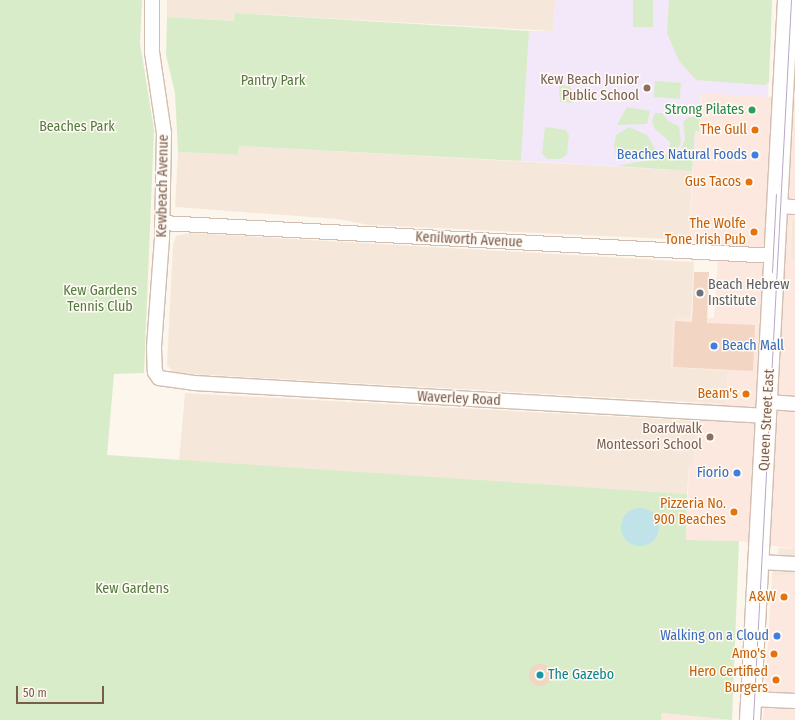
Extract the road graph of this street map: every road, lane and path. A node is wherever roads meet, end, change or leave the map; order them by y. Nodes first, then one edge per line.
1 (152, 0) edge
2 (790, 10) edge
3 (787, 206) edge
4 (162, 223) junction
5 (776, 256) junction
6 (155, 372) joint
7 (795, 404) edge
8 (768, 409) junction
9 (759, 562) junction
10 (795, 564) edge
11 (751, 699) junction
12 (795, 701) edge
13 (750, 720) edge

1 - 4 street, Kewbeach Avenue
2 - 3 main road, Queen Street East
3 - 5 main road, Queen Street East
4 - 5 street, Kenilworth Avenue
4 - 6 street, Kewbeach Avenue
5 - 8 main road, Queen Street East
6 - 8 street, Waverley Road
7 - 8 street, Waverley Road
8 - 9 main road, Queen Street East
9 - 10 street
9 - 11 main road, Queen Street East
11 - 12 street
11 - 13 main road, Queen Street East

